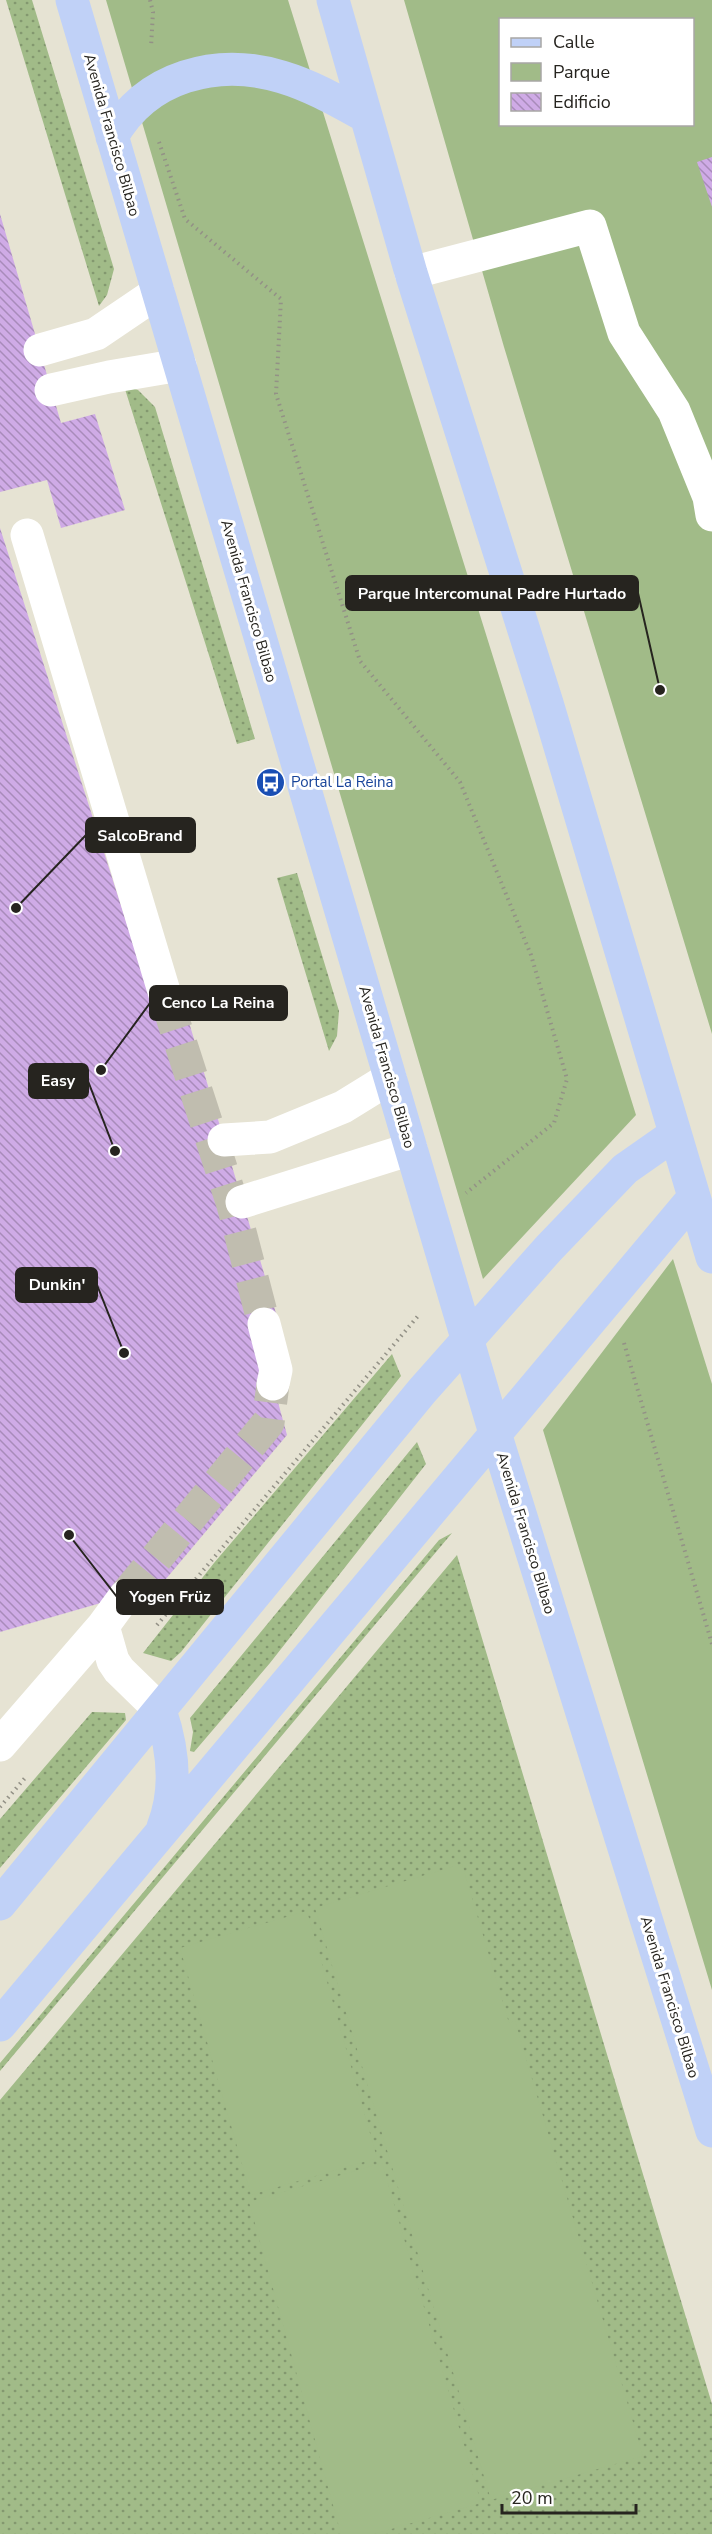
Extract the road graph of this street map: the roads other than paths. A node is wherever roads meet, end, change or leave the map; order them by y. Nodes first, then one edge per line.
1 (72, 0) edge
2 (333, 0) edge
3 (365, 116) junction
4 (112, 137) junction
5 (411, 273) junction
6 (158, 292) junction
7 (40, 350) dead end
8 (180, 365) junction
9 (51, 390) dead end
10 (712, 515) edge
11 (27, 534) dead end
12 (166, 998) tunnel mouth
13 (390, 1078) junction
14 (675, 1134) junction
15 (224, 1140) dead end
16 (411, 1149) junction
17 (694, 1197) junction
18 (242, 1202) dead end
19 (712, 1257) edge
20 (264, 1324) tunnel mouth
21 (468, 1341) junction
22 (273, 1384) tunnel mouth
23 (495, 1433) junction
24 (125, 1596) tunnel mouth
25 (103, 1626) junction
26 (160, 1710) junction
27 (0, 1745) edge
28 (160, 1834) junction
29 (0, 1904) edge
30 (0, 2025) edge
31 (712, 2131) edge

1 - 4 main road, Avenida Francisco Bilbao
2 - 3 main road
3 - 4 main road
3 - 5 main road
4 - 6 main road, Avenida Francisco Bilbao
5 - 10 lane
5 - 14 main road
6 - 7 lane
6 - 8 main road, Avenida Francisco Bilbao
8 - 9 lane
8 - 13 main road, Avenida Francisco Bilbao
11 - 12 lane
13 - 15 lane
13 - 16 main road, Avenida Francisco Bilbao
14 - 17 main road
14 - 21 main road
16 - 18 lane
16 - 21 main road, Avenida Francisco Bilbao
17 - 19 main road
17 - 23 main road
20 - 22 lane
21 - 23 main road, Avenida Francisco Bilbao
21 - 26 main road
23 - 28 main road
23 - 31 main road, Avenida Francisco Bilbao
24 - 25 lane
25 - 26 lane
25 - 27 lane
26 - 28 main road
26 - 29 main road
28 - 30 main road

